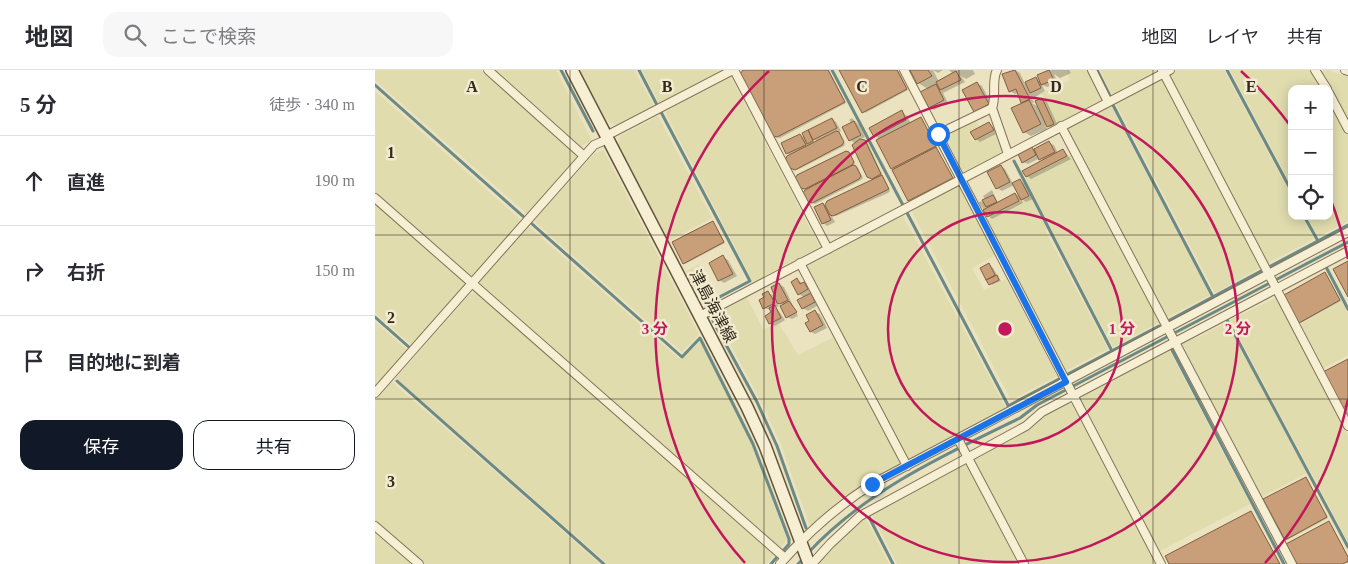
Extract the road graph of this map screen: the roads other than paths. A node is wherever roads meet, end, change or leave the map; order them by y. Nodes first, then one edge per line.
1 (488, 70) edge
2 (572, 70) edge
3 (734, 70) edge
4 (904, 70) edge
5 (997, 70) edge
6 (1092, 70) edge
7 (1315, 70) edge
8 (1165, 71) edge
9 (1324, 85) edge
10 (1333, 101) edge
11 (1108, 102) junction
12 (991, 108) junction
13 (1061, 126) junction
14 (1348, 129) edge
15 (938, 134) junction
16 (607, 137) junction
17 (1008, 154) junction
18 (585, 156) junction
19 (961, 179) junction
20 (375, 198) edge
21 (1348, 232) edge
22 (828, 249) junction
23 (1348, 251) edge
24 (800, 263) junction
25 (1269, 276) junction
26 (472, 283) junction
27 (1275, 287) junction
28 (700, 316) junction
29 (1168, 329) junction
30 (1174, 341) junction
31 (1067, 383) junction
32 (375, 394) edge
33 (1073, 394) junction
34 (1348, 426) edge
35 (959, 441) junction
36 (967, 456) junction
37 (907, 466) junction
38 (375, 526) edge
39 (801, 540) junction
40 (782, 561) edge
41 (810, 563) edge
42 (419, 564) edge
43 (1023, 564) edge
44 (1161, 564) edge
45 (1292, 564) edge

1 - 18 street
2 - 16 main road, 津島海津線
3 - 16 street
3 - 22 street
4 - 15 street
5 - 12 street
6 - 11 street
7 - 9 street
8 - 11 street
8 - 25 street
10 - 14 street
11 - 13 street
12 - 15 street
12 - 17 street
13 - 17 street
13 - 29 street
15 - 19 street
16 - 18 street
16 - 28 main road, 津島海津線
17 - 19 street
18 - 26 street
19 - 22 street
19 - 31 street
20 - 26 street
21 - 25 street
22 - 24 street
23 - 27 street
24 - 28 street
24 - 37 street
25 - 27 street
25 - 29 street
26 - 32 street
26 - 40 street
27 - 30 street
27 - 34 street
28 - 39 main road, 津島海津線
29 - 30 street
29 - 31 street
30 - 33 street
30 - 45 street
31 - 33 street
31 - 35 street
33 - 36 street
33 - 44 street
35 - 36 street
35 - 37 street
36 - 41 street
36 - 43 street
37 - 39 street
38 - 42 street
39 - 40 street
39 - 41 main road, 津島海津線

